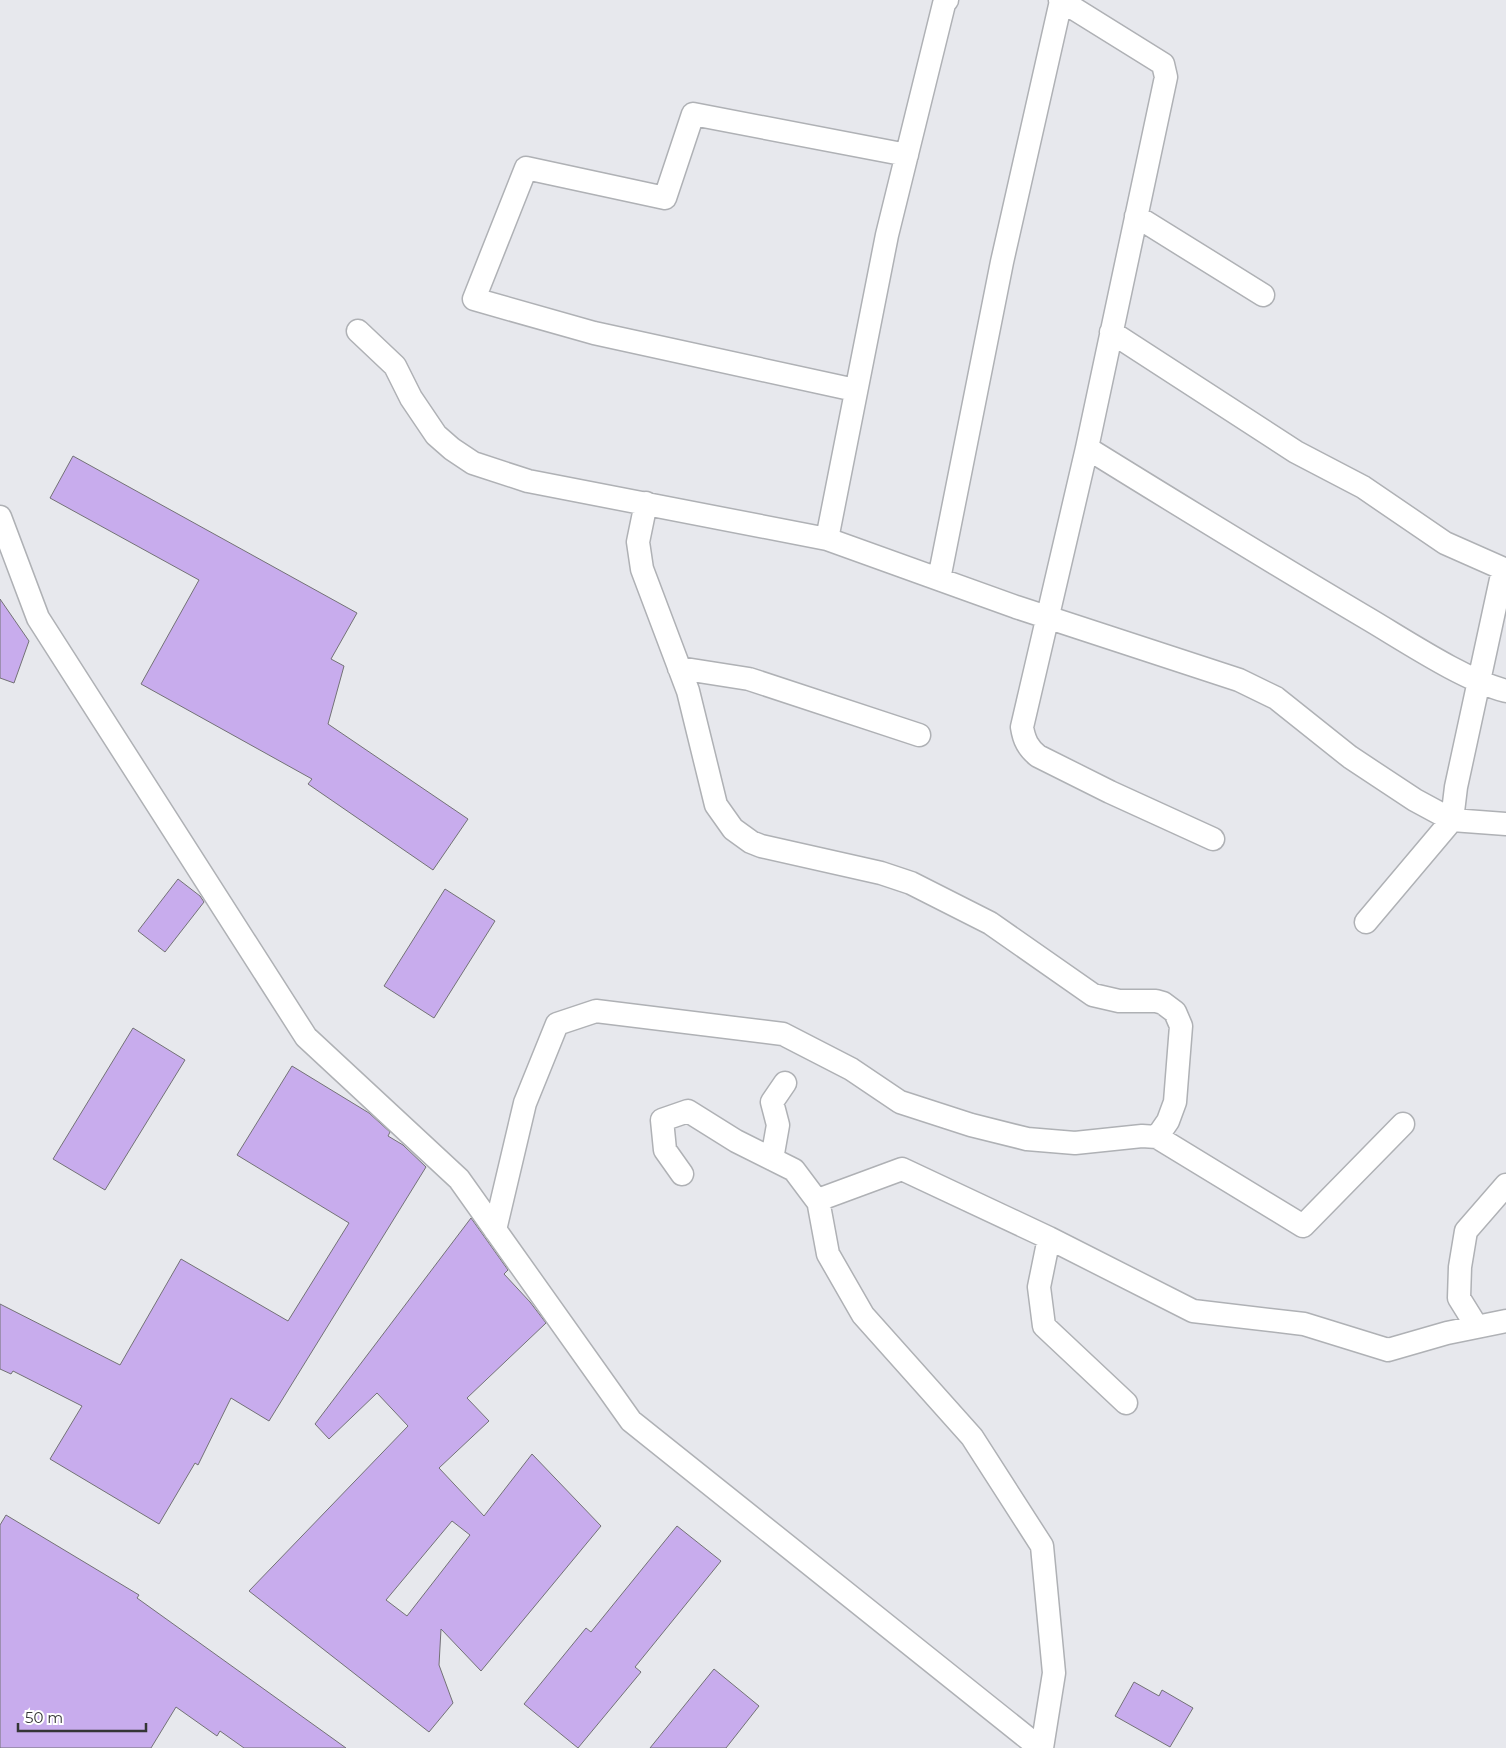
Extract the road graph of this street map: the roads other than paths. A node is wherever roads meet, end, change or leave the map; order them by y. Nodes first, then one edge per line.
1 (947, 0) edge
2 (1061, 0) edge
3 (906, 155) junction
4 (1136, 216) junction
5 (1263, 295) dead end
6 (358, 331) dead end
7 (1111, 332) junction
8 (855, 390) junction
9 (1087, 448) junction
10 (646, 503) junction
11 (0, 517) edge
12 (827, 539) junction
13 (1504, 570) edge
14 (938, 580) junction
15 (1048, 618) junction
16 (679, 668) junction
17 (1479, 680) junction
18 (1506, 691) edge
19 (919, 735) dead end
20 (1452, 820) junction
21 (1506, 824) edge
22 (1212, 839) dead end
23 (1366, 922) dead end
24 (785, 1083) dead end
25 (1403, 1124) dead end
26 (1157, 1137) junction
27 (772, 1159) junction
28 (682, 1174) dead end
29 (1506, 1185) edge
30 (818, 1202) junction
31 (496, 1230) junction
32 (1049, 1238) junction
33 (1506, 1321) edge
34 (1477, 1327) junction
35 (1126, 1404) dead end
36 (1041, 1748) edge

1 - 3 street
2 - 4 street
2 - 14 street
3 - 8 street
3 - 8 street
4 - 5 street
4 - 7 street
6 - 10 street
7 - 9 street
7 - 13 street
8 - 12 street
9 - 15 street
9 - 17 street
10 - 12 street
10 - 16 street
11 - 31 street
12 - 14 street
13 - 17 street
14 - 15 street
15 - 20 street
15 - 22 street
16 - 19 street
16 - 26 street
17 - 18 street
17 - 20 street
20 - 21 street
20 - 23 street
24 - 27 street
25 - 26 street
26 - 31 street
27 - 28 street
27 - 30 street
29 - 34 street
30 - 32 street
30 - 36 street
31 - 36 street
32 - 34 street
32 - 35 street
33 - 34 street

